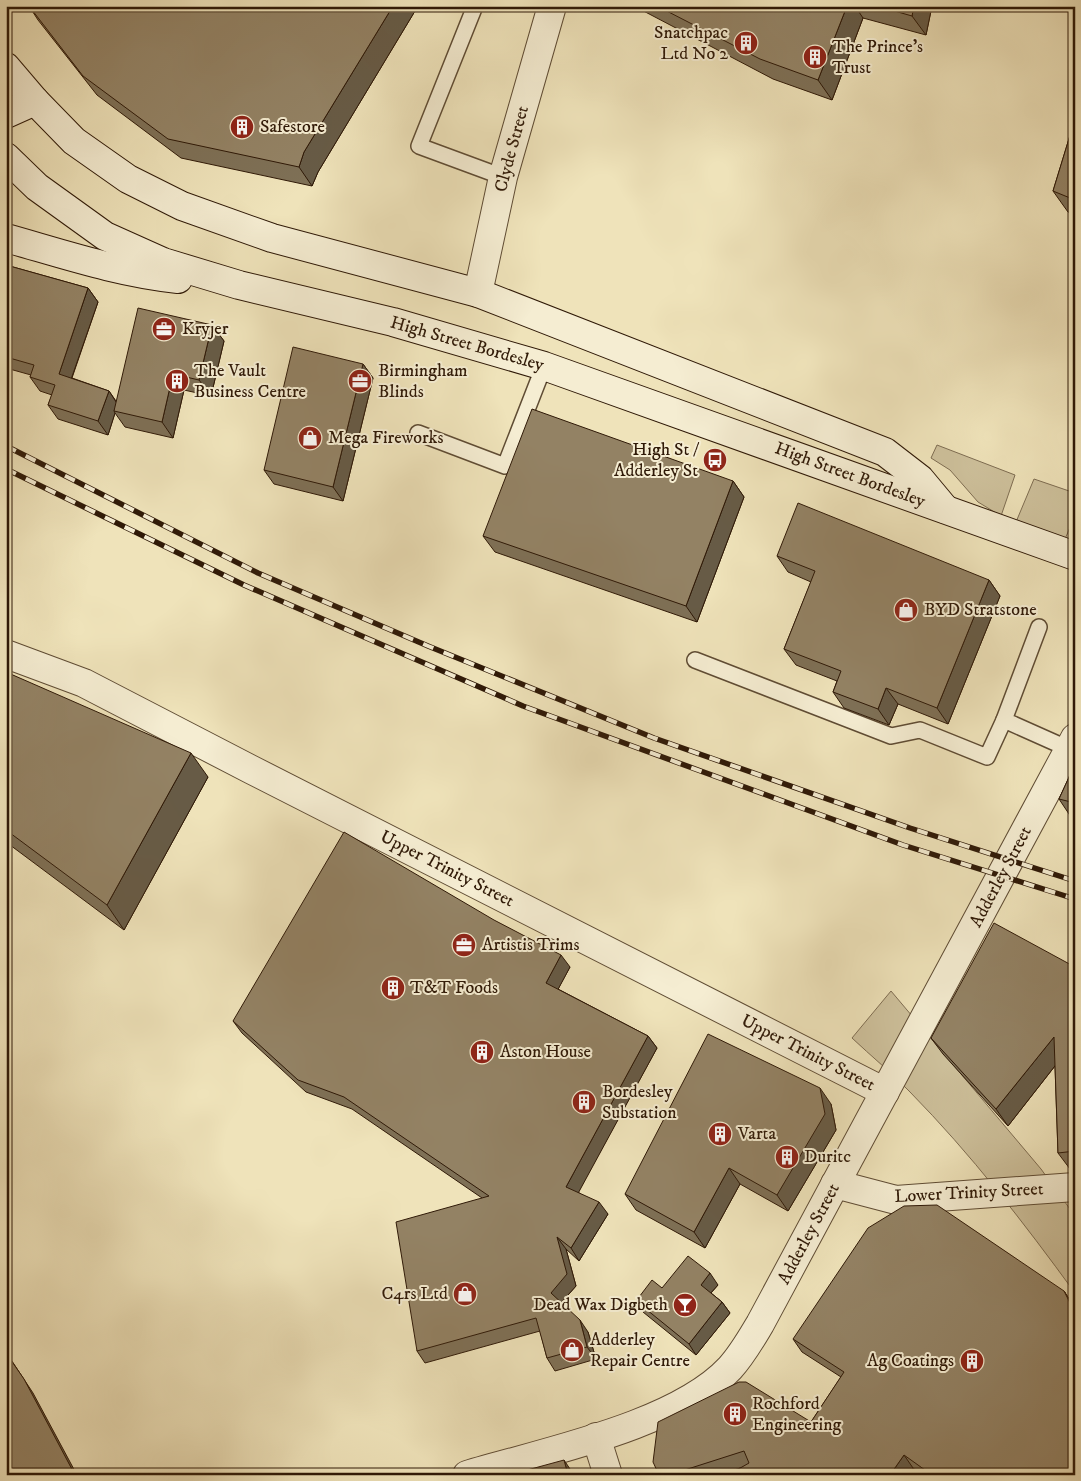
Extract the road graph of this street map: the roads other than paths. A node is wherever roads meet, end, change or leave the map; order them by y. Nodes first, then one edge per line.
1 (475, 6) edge
2 (552, 6) edge
3 (6, 67) edge
4 (35, 101) junction
5 (6, 114) edge
6 (6, 156) edge
7 (503, 176) junction
8 (6, 238) edge
9 (239, 285) junction
10 (478, 292) junction
11 (544, 366) junction
12 (418, 433) dead end
13 (945, 509) junction
14 (1075, 556) edge
15 (1039, 627) dead end
16 (6, 654) edge
17 (695, 660) dead end
18 (1004, 720) junction
19 (1072, 743) edge
20 (885, 1092) junction
21 (835, 1184) junction
22 (1075, 1187) edge
23 (596, 1437) junction
24 (467, 1475) edge
25 (608, 1475) edge

1 - 7 lane
2 - 7 street, Clyde Street
3 - 4 street, High Street Bordesley
4 - 5 street
4 - 10 street, High Street Bordesley
6 - 9 street, High Street Bordesley
7 - 10 street, Clyde Street
8 - 9 street
9 - 11 street, High Street Bordesley
10 - 13 street, High Street Bordesley
11 - 12 lane
11 - 13 street, High Street Bordesley
13 - 14 street, High Street Bordesley
15 - 18 lane
16 - 20 street, Upper Trinity Street
17 - 18 lane
18 - 19 lane
19 - 20 street, Adderley Street
20 - 21 street, Adderley Street
21 - 22 street, Lower Trinity Street
21 - 23 street, Adderley Street
23 - 24 street, Adderley Street
23 - 25 street

